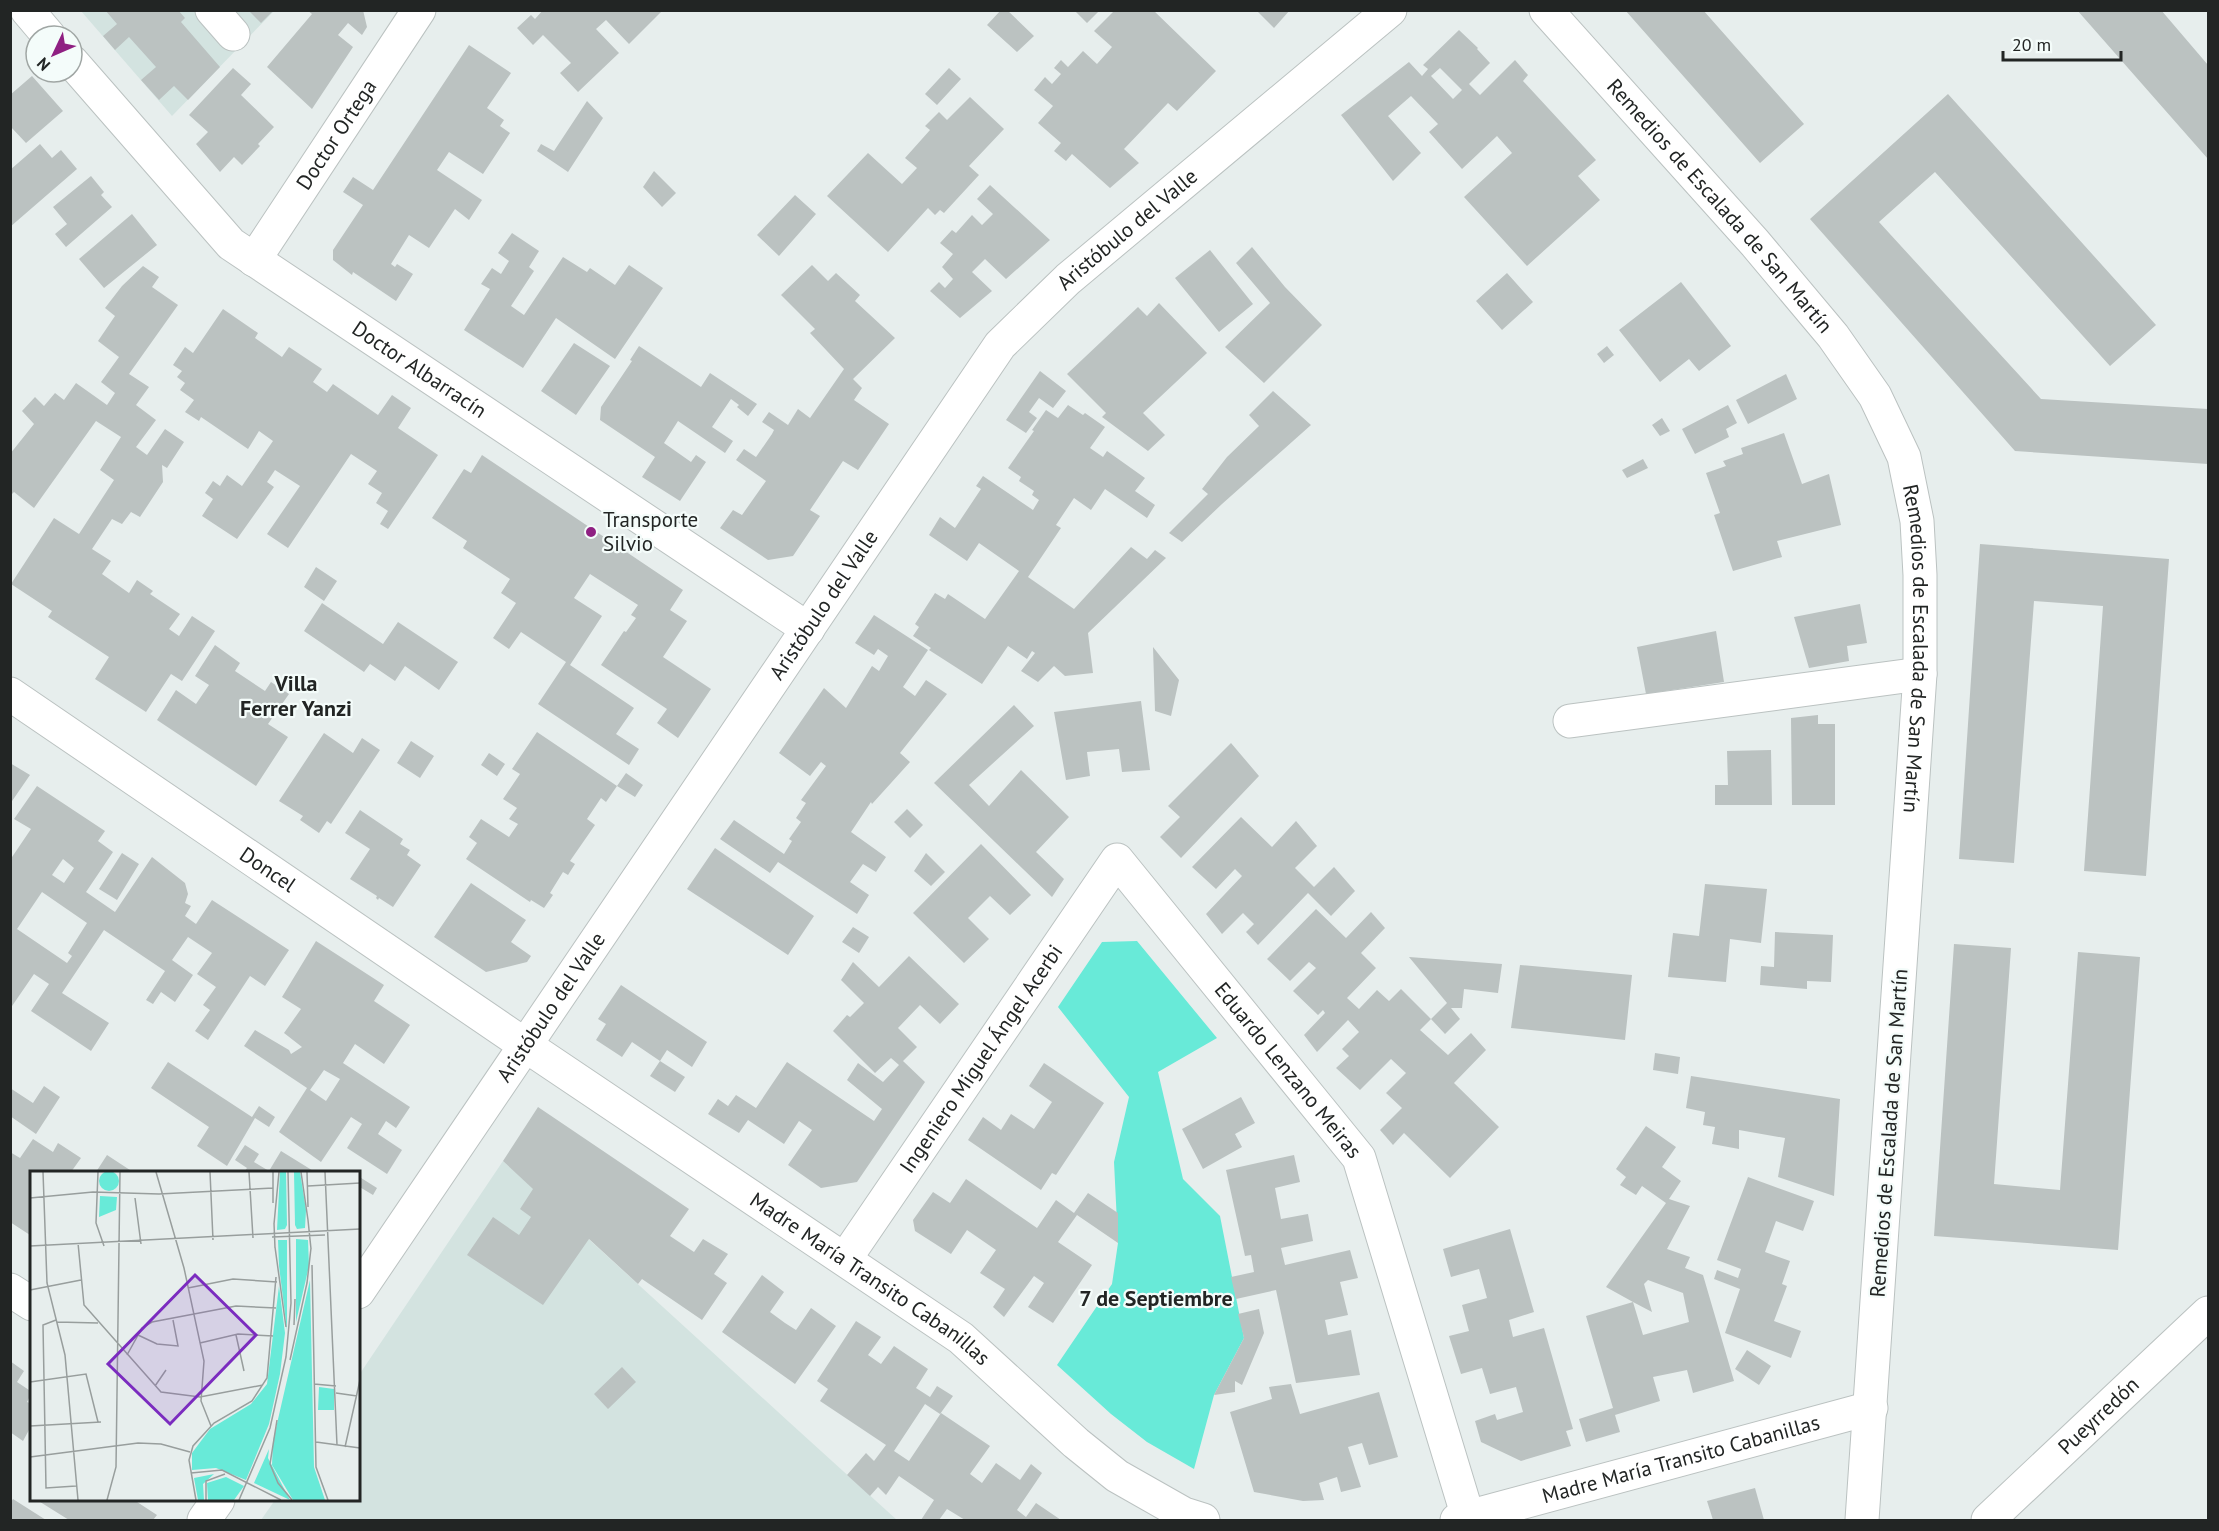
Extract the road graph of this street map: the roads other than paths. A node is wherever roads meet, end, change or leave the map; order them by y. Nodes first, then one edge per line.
1 (27, 10) edge
2 (419, 10) edge
3 (1390, 10) edge
4 (1546, 10) edge
5 (39, 24) edge
6 (84, 76) edge
7 (254, 260) junction
8 (808, 629) junction
9 (1920, 674) junction
10 (10, 694) edge
11 (1570, 721) dead end
12 (1117, 861) joint
13 (525, 1045) junction
14 (845, 1259) junction
15 (360, 1289) edge
16 (10, 1290) edge
17 (30, 1303) edge
18 (2208, 1312) edge
19 (1871, 1408) junction
20 (217, 1501) edge
21 (1462, 1519) edge
22 (204, 1521) edge
23 (1203, 1521) edge
24 (1862, 1521) edge
25 (1988, 1521) edge

1 - 5 street
2 - 7 street, Doctor Ortega
3 - 8 street, Aristóbulo del Valle
4 - 9 street, Remedios de Escalada de San Martín
6 - 7 street, Doctor Albarracín
7 - 8 street, Doctor Albarracín
8 - 13 street, Aristóbulo del Valle
9 - 11 street
9 - 19 street, Remedios de Escalada de San Martín
10 - 13 street, Doncel
12 - 14 street, Ingeniero Miguel Ángel Acerbi
12 - 21 street, Eduardo Lenzano Meiras
13 - 14 street, Madre María Transito Cabanillas
13 - 15 street, Aristóbulo del Valle
14 - 23 street, Madre María Transito Cabanillas
16 - 17 street
18 - 25 street, Pueyrredón
19 - 21 street, Madre María Transito Cabanillas
19 - 24 street, Remedios de Escalada de San Martín
20 - 22 street

